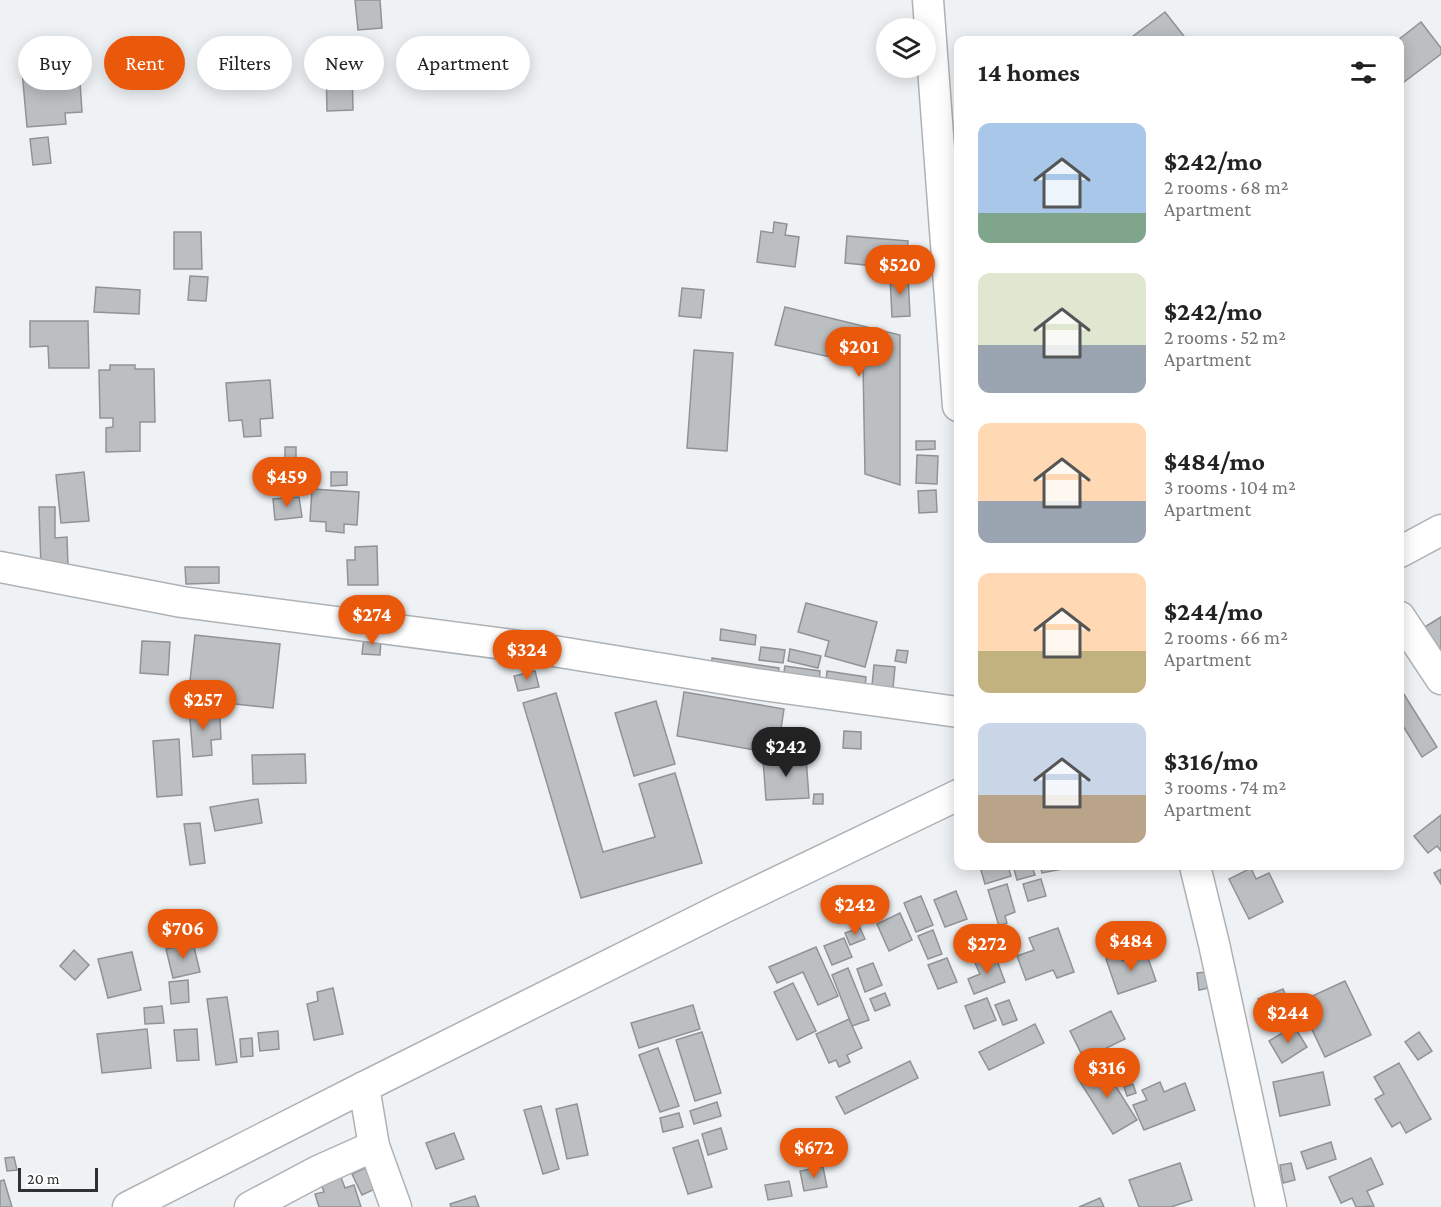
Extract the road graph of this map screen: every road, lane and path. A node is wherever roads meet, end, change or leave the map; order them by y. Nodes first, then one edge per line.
1 (928, 0) edge
2 (954, 352) edge
3 (1441, 530) edge
4 (1404, 550) edge
5 (0, 567) edge
6 (1404, 623) edge
7 (1441, 679) edge
8 (954, 711) edge
9 (954, 797) edge
10 (1196, 870) edge
11 (364, 1087) junction
12 (374, 1146) junction
13 (128, 1207) edge
14 (250, 1207) edge
15 (396, 1207) edge
16 (1271, 1207) edge

1 - 2 street
3 - 4 street
5 - 8 street
6 - 7 street
9 - 11 street
10 - 16 street
11 - 12 street
11 - 13 street
12 - 14 street
12 - 15 street

